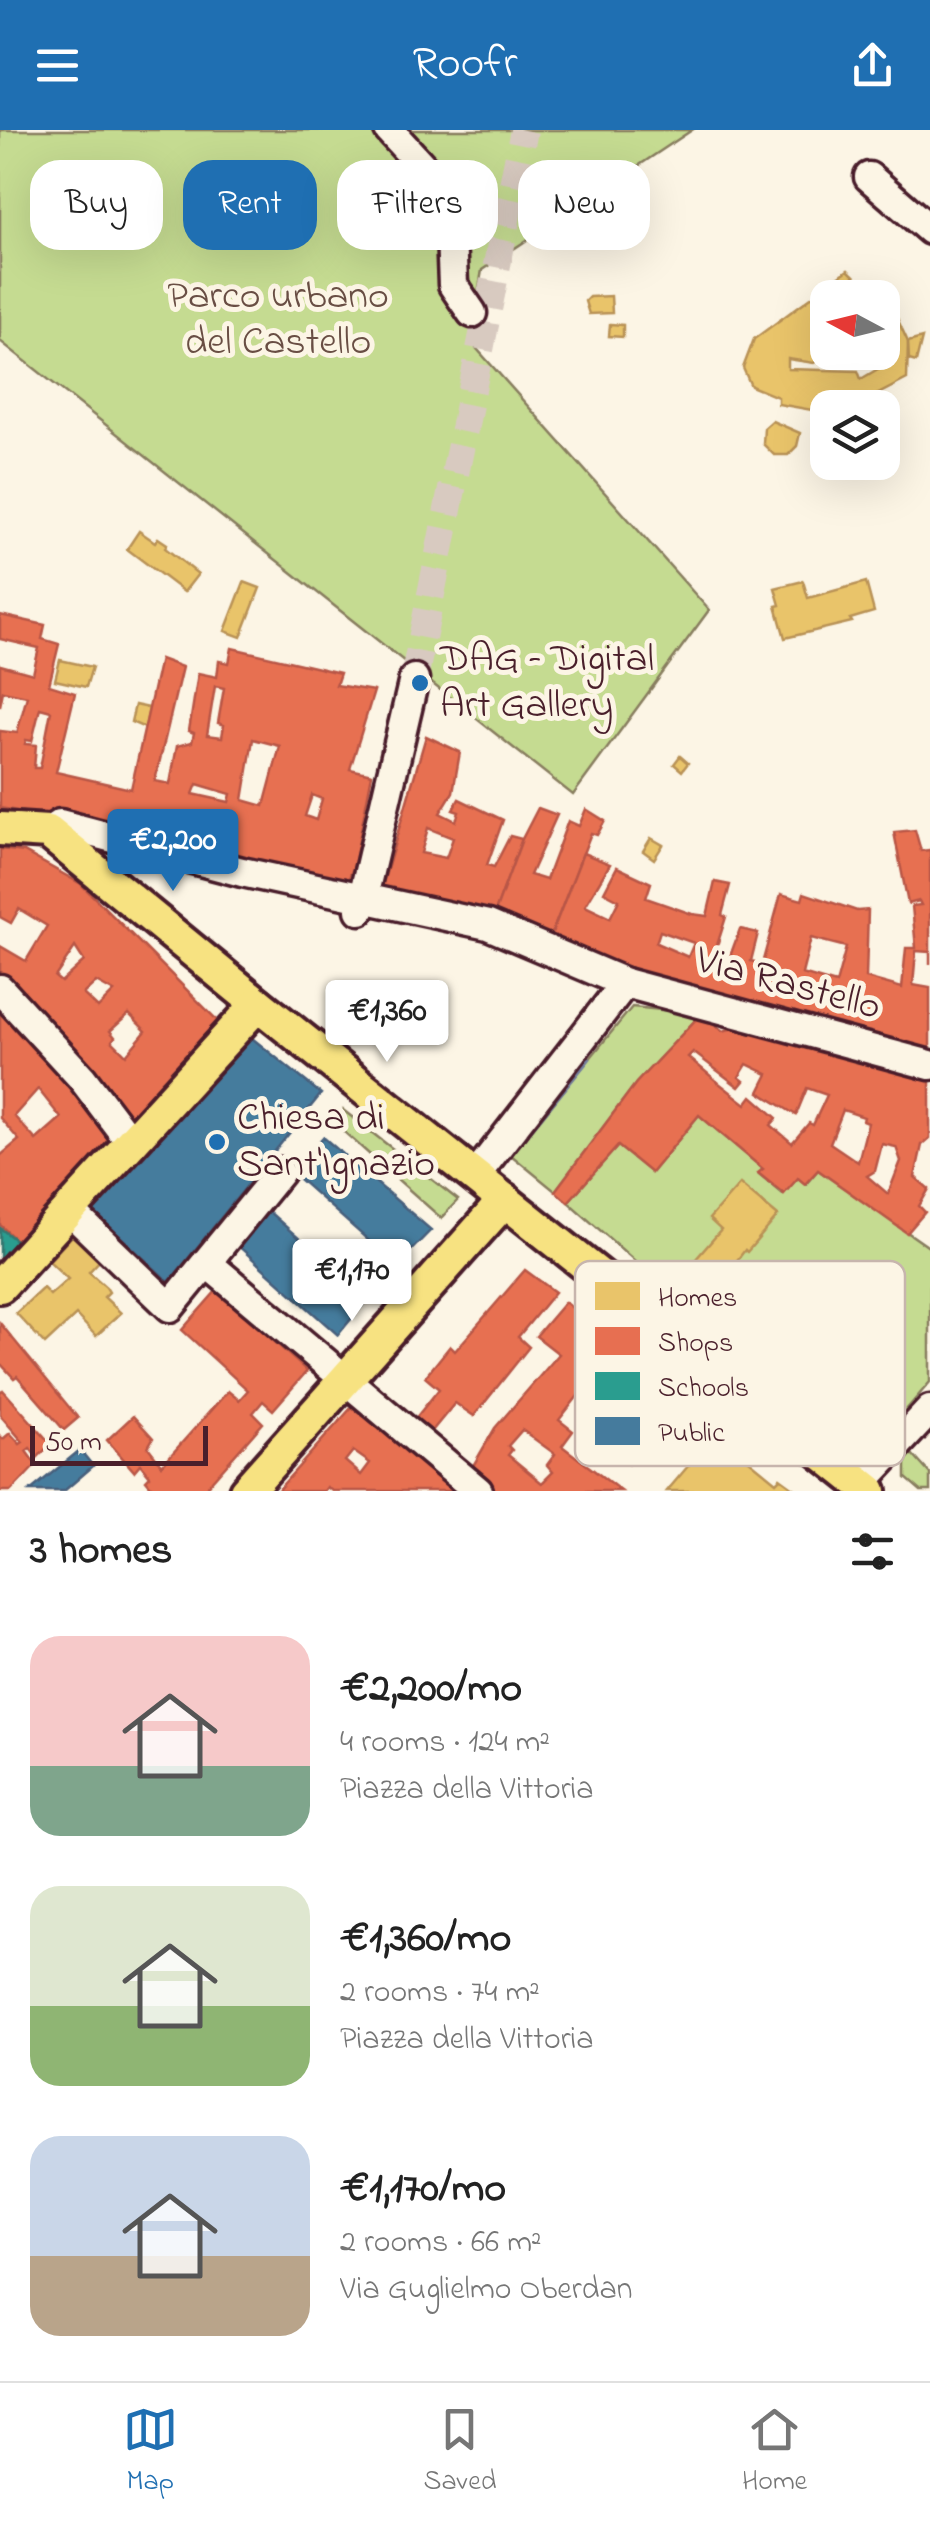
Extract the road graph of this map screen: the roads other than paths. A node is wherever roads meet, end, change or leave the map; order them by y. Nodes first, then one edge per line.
1 (389, 130) edge
2 (868, 177) dead end
3 (930, 230) edge
4 (472, 314) dead end
5 (414, 679) tunnel mouth
6 (0, 828) edge
7 (48, 832) junction
8 (361, 905) junction
9 (621, 984) junction
10 (0, 989) edge
11 (265, 996) junction
12 (930, 1065) edge
13 (131, 1142) junction
14 (280, 1172) dead end
15 (476, 1175) junction
16 (505, 1200) junction
17 (70, 1210) junction
18 (582, 1261) edge
19 (207, 1263) junction
20 (0, 1286) edge
21 (344, 1379) junction
22 (930, 1410) edge
23 (905, 1440) edge
24 (840, 1466) edge
25 (883, 1466) edge
26 (866, 1487) edge
27 (246, 1491) edge
28 (478, 1491) edge

1 - 4 street
2 - 3 street
5 - 8 street
6 - 7 main road
7 - 8 street, Via Rastello
7 - 11 main road
8 - 9 street, Via Rastello
9 - 12 street, Via Rastello
9 - 15 street
10 - 13 street
11 - 13 main road
11 - 15 main road
13 - 17 main road
14 - 19 street
15 - 16 main road
16 - 18 main road
16 - 21 main road
17 - 19 street
17 - 20 main road
19 - 21 street
21 - 27 main road
21 - 28 street
22 - 23 street
24 - 26 main road
25 - 26 street

